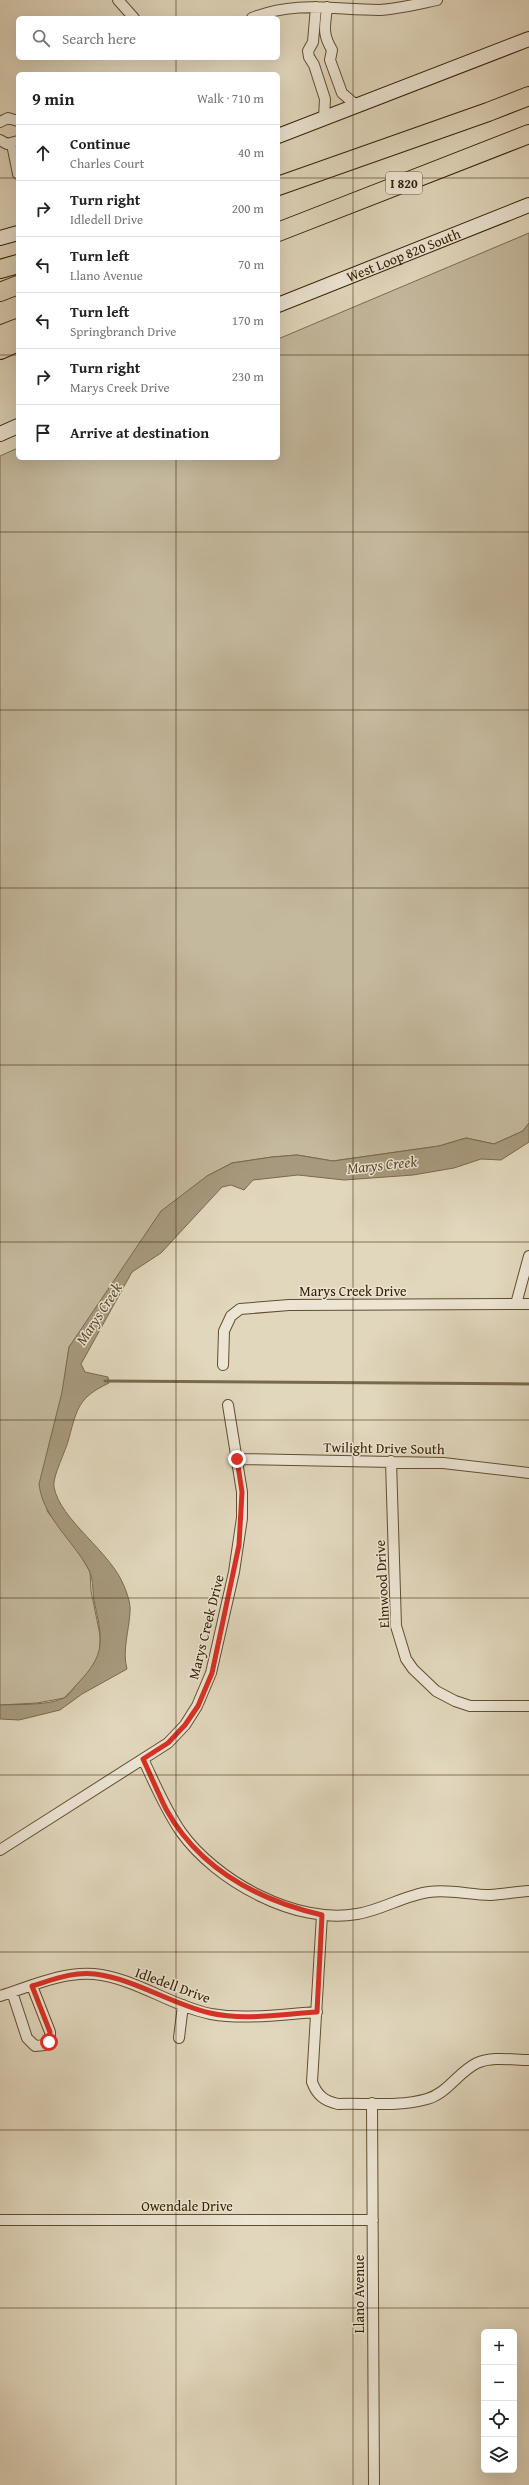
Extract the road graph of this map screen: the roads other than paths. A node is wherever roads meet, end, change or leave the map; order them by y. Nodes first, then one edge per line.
1 (118, 0) edge
2 (437, 0) edge
3 (316, 7) junction
4 (327, 7) junction
5 (132, 16) edge
6 (257, 16) edge
7 (529, 39) edge
8 (313, 42) junction
9 (326, 42) junction
10 (330, 60) junction
11 (314, 65) junction
12 (529, 96) edge
13 (357, 106) junction
14 (324, 118) junction
15 (16, 120) edge
16 (0, 122) edge
17 (529, 134) edge
18 (280, 135) edge
19 (0, 140) edge
20 (15, 142) edge
21 (16, 153) edge
22 (280, 185) edge
23 (529, 205) edge
24 (280, 231) edge
25 (16, 234) edge
26 (0, 238) edge
27 (16, 265) edge
28 (0, 269) edge
29 (16, 286) edge
30 (0, 292) edge
31 (280, 304) edge
32 (16, 329) edge
33 (0, 336) edge
34 (16, 343) edge
35 (0, 350) edge
36 (16, 427) edge
37 (0, 434) edge
38 (529, 1256) edge
39 (516, 1304) junction
40 (529, 1304) edge
41 (223, 1365) dead end
42 (228, 1405) dead end
43 (237, 1459) junction
44 (391, 1461) junction
45 (529, 1473) edge
46 (529, 1706) edge
47 (143, 1759) junction
48 (0, 1850) edge
49 (529, 1891) edge
50 (322, 1915) junction
51 (32, 1986) junction
52 (12, 1992) junction
53 (0, 1996) edge
54 (183, 2005) junction
55 (317, 2012) junction
56 (179, 2038) dead end
57 (529, 2060) edge
58 (372, 2103) junction
59 (0, 2220) edge
60 (373, 2220) junction
61 (374, 2485) edge

1 - 5 street
2 - 4 street
3 - 4 street
3 - 6 street
3 - 8 street
4 - 9 street
7 - 13 main road
8 - 9 street
8 - 11 street
9 - 10 street
10 - 11 street
10 - 13 street
11 - 14 street
12 - 22 highway
13 - 14 main road
14 - 18 main road
15 - 16 street
17 - 24 highway, I 820
19 - 20 street
20 - 21 street
23 - 31 main road, West Loop 820 South
25 - 26 main road
27 - 28 highway
29 - 30 highway
32 - 33 highway
34 - 35 highway
36 - 37 main road
38 - 39 street
39 - 40 street, Marys Creek Drive
39 - 41 street, Marys Creek Drive
42 - 43 street, Marys Creek Drive
43 - 44 street, Twilight Drive South
43 - 47 street, Marys Creek Drive
44 - 45 street, Twilight Drive South
44 - 46 street, Elmwood Drive
47 - 48 street, Marys Creek Drive
47 - 50 street
49 - 50 street
50 - 55 street
51 - 52 street, Idledell Drive
51 - 52 street
51 - 54 street, Idledell Drive
52 - 53 street, Idledell Drive
54 - 55 street, Idledell Drive
54 - 56 street
55 - 58 street
57 - 58 street
58 - 60 street, Llano Avenue
59 - 60 street, Owendale Drive
60 - 61 street, Llano Avenue

